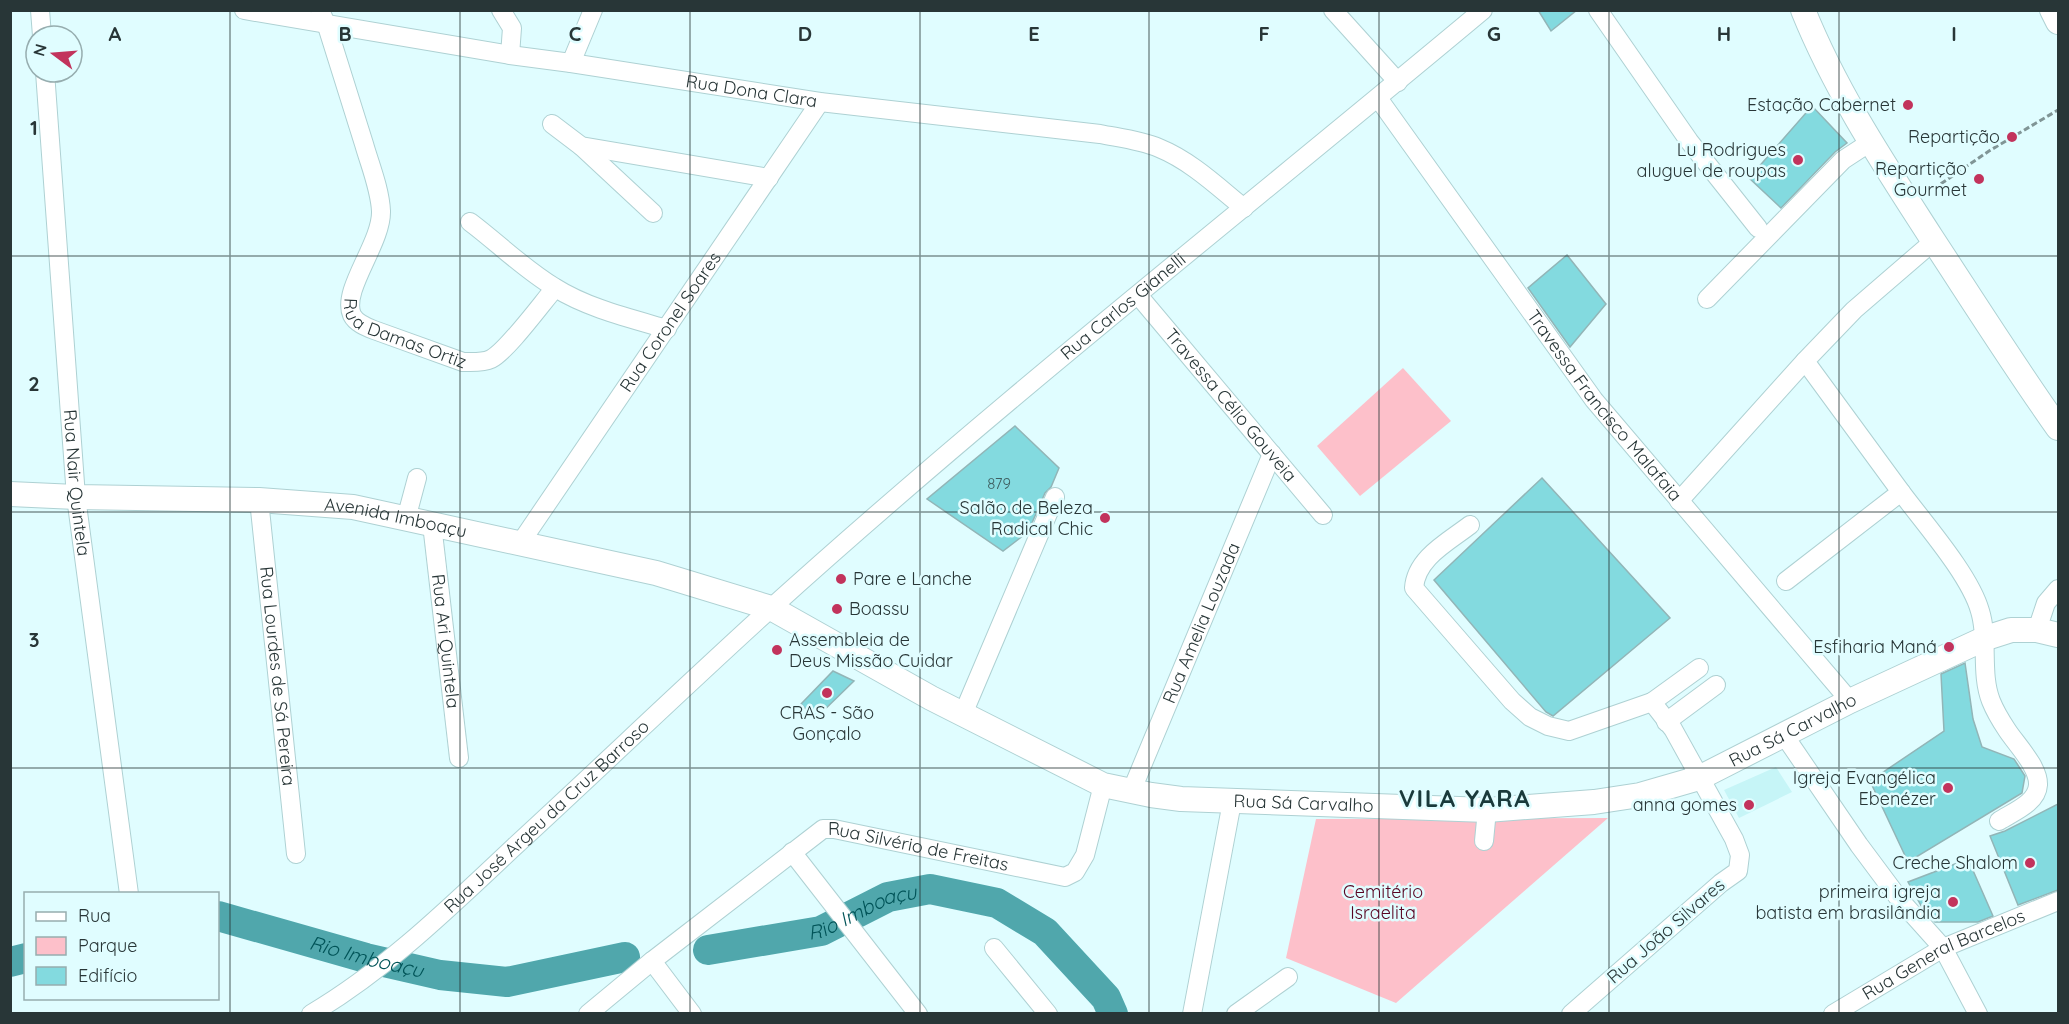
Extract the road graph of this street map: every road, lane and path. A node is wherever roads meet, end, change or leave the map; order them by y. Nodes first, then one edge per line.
1 (244, 10) edge
2 (501, 10) edge
3 (593, 10) edge
4 (1333, 10) edge
5 (1483, 10) edge
6 (1598, 10) edge
7 (1803, 10) edge
8 (2052, 10) edge
9 (323, 18) edge
10 (511, 19) edge
11 (2058, 22) edge
12 (510, 55) junction
13 (571, 63) junction
14 (1398, 82) junction
15 (46, 84) edge
16 (1378, 98) junction
17 (820, 102) junction
18 (2058, 110) edge
19 (552, 124) dead end
20 (1869, 143) junction
21 (581, 146) junction
22 (769, 178) junction
23 (1910, 205) junction
24 (1244, 208) junction
25 (652, 213) dead end
26 (470, 222) dead end
27 (1758, 228) dead end
28 (1934, 241) junction
29 (555, 288) junction
30 (1138, 295) junction
31 (1707, 299) dead end
32 (667, 329) junction
33 (1805, 361) junction
34 (2058, 428) edge
35 (1272, 454) junction
36 (417, 478) dead end
37 (1901, 492) junction
38 (10, 494) edge
39 (76, 497) junction
40 (1055, 497) dead end
41 (259, 500) junction
42 (1679, 501) junction
43 (1323, 515) dead end
44 (406, 519) junction
45 (432, 524) junction
46 (1470, 525) dead end
47 (521, 542) junction
48 (1786, 582) dead end
49 (2058, 589) edge
50 (771, 608) junction
51 (2048, 632) edge
52 (1986, 638) junction
53 (1699, 668) dead end
54 (1716, 685) dead end
55 (1850, 701) junction
56 (1652, 702) junction
57 (963, 714) junction
58 (1666, 722) junction
59 (1784, 735) junction
60 (459, 758) dead end
61 (1699, 778) junction
62 (1103, 785) junction
63 (1131, 792) junction
64 (1232, 802) junction
65 (1487, 810) junction
66 (1999, 820) dead end
67 (1484, 841) dead end
68 (792, 852) junction
69 (296, 854) dead end
70 (129, 892) edge
71 (2058, 901) edge
72 (994, 948) dead end
73 (1943, 948) junction
74 (652, 961) junction
75 (1288, 977) dead end
76 (1834, 1013) edge
77 (311, 1014) edge
78 (588, 1014) edge
79 (692, 1014) edge
80 (918, 1014) edge
81 (1048, 1014) edge
82 (1192, 1014) edge
83 (1236, 1014) edge
84 (1571, 1014) edge
85 (1978, 1014) edge

1 - 9 street, Rua Dona Clara
2 - 10 street
3 - 13 street
4 - 14 street
5 - 14 street, Rua Carlos Gianelli
6 - 27 street
7 - 20 main road
8 - 11 main road
9 - 12 street, Rua Dona Clara
9 - 29 street, Rua Damas Ortiz
10 - 12 street
12 - 13 street, Rua Dona Clara
13 - 17 street, Rua Dona Clara
14 - 16 street, Rua Carlos Gianelli
15 - 39 street, Rua Nair Quintela
16 - 24 street, Rua Carlos Gianelli
16 - 42 street, Travessa Francisco Malafaia
17 - 22 street, Rua Coronel Soares
17 - 24 street, Rua Dona Clara
18 - 23 path
19 - 21 street
20 - 23 main road
20 - 31 street
21 - 22 street
21 - 25 street
22 - 32 street, Rua Coronel Soares
23 - 28 main road
24 - 30 street, Rua Carlos Gianelli
26 - 29 street
28 - 33 street
28 - 34 main road
29 - 32 street
30 - 35 street, Travessa Célio Gouveia
30 - 50 street, Rua Carlos Gianelli
32 - 47 street, Rua Coronel Soares
33 - 37 street
33 - 42 street
35 - 43 street, Travessa Célio Gouveia
35 - 63 street, Rua Amelia Louzada
36 - 44 street
37 - 48 street
37 - 52 street
38 - 39 main road, Avenida Imboaçu
39 - 41 main road, Avenida Imboaçu
39 - 70 street, Rua Nair Quintela
40 - 57 street
41 - 44 main road, Avenida Imboaçu
41 - 69 street, Rua Lourdes de Sá Pereira
42 - 55 street, Travessa Francisco Malafaia
44 - 45 main road, Avenida Imboaçu
45 - 47 main road, Avenida Imboaçu
45 - 60 street, Rua Ari Quintela
46 - 56 street
47 - 50 main road, Avenida Imboaçu
49 - 51 street
50 - 57 main road, Rua Sá Carvalho
50 - 77 street, Rua José Argeu da Cruz Barroso
51 - 52 main road, Rua Sá Carvalho
52 - 55 main road, Rua Sá Carvalho
52 - 66 street
53 - 56 street
54 - 58 street
55 - 59 main road, Rua Sá Carvalho
56 - 58 street
57 - 62 main road, Rua Sá Carvalho
58 - 61 street
59 - 61 main road, Rua Sá Carvalho
59 - 73 street
61 - 65 main road, Rua Sá Carvalho
61 - 84 street, Rua João Silvares
62 - 63 main road, Rua Sá Carvalho
62 - 68 street, Rua Silvério de Freitas
63 - 64 main road, Rua Sá Carvalho
64 - 65 main road, Rua Sá Carvalho
64 - 82 street
65 - 67 street
68 - 74 street, Rua Silvério de Freitas
68 - 80 street
71 - 73 street, Rua General Barcelos
72 - 81 street
73 - 76 street, Rua General Barcelos
73 - 85 street
74 - 78 street, Rua Silvério de Freitas
74 - 79 street
75 - 83 street

